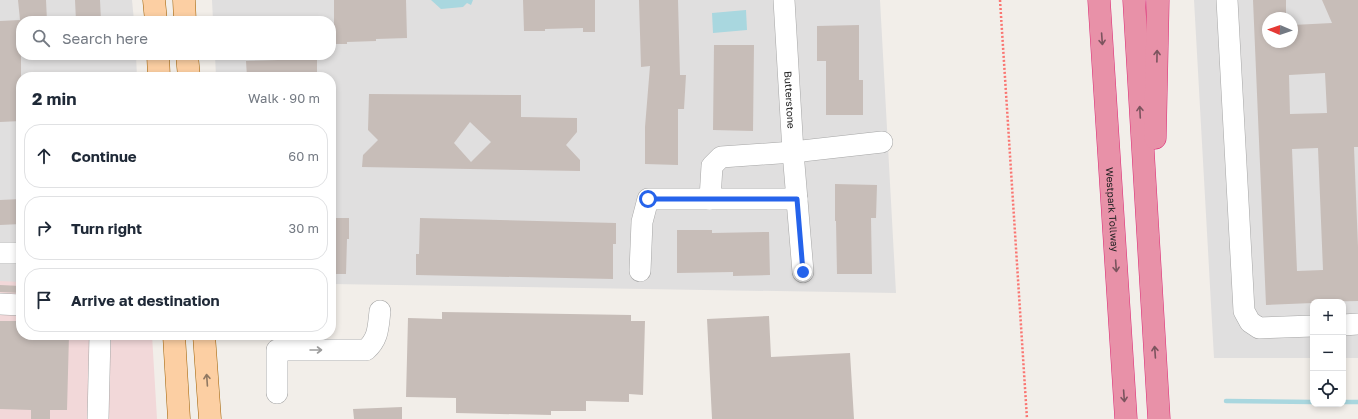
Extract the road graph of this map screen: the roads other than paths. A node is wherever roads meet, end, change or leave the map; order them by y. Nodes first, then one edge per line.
1 (154, 0) edge
2 (184, 0) edge
3 (784, 0) edge
4 (1100, 0) edge
5 (1134, 0) edge
6 (1158, 0) edge
7 (1227, 0) edge
8 (156, 16) edge
9 (185, 16) edge
10 (158, 60) edge
11 (187, 60) edge
12 (159, 72) edge
13 (188, 72) edge
14 (882, 142) dead end
15 (793, 152) junction
16 (710, 199) junction
17 (797, 199) junction
18 (0, 253) edge
19 (16, 253) edge
20 (640, 271) dead end
21 (803, 272) dead end
22 (0, 304) edge
23 (16, 305) edge
24 (1152, 305) junction
25 (380, 311) dead end
26 (1358, 324) edge
27 (1346, 325) edge
28 (1310, 326) edge
29 (100, 340) edge
30 (174, 340) edge
31 (204, 340) edge
32 (277, 393) dead end
33 (98, 419) edge
34 (179, 419) edge
35 (210, 419) edge
36 (1126, 419) edge
37 (1159, 419) edge

1 - 8 main road
2 - 9 main road
3 - 15 lane, Butterstone
4 -> 36 highway, Westpark Tollway
24 -> 5 highway
24 -> 6 highway
7 - 28 lane
10 - 12 main road
11 - 13 main road
14 - 15 lane
15 - 16 lane
15 - 17 lane, Butterstone
16 - 17 lane
16 - 20 lane
17 - 21 lane, Butterstone
18 - 19 lane
22 - 23 lane
37 -> 24 highway
32 -> 25 lane
26 - 27 lane
29 - 33 lane
30 - 34 main road
35 -> 31 main road

